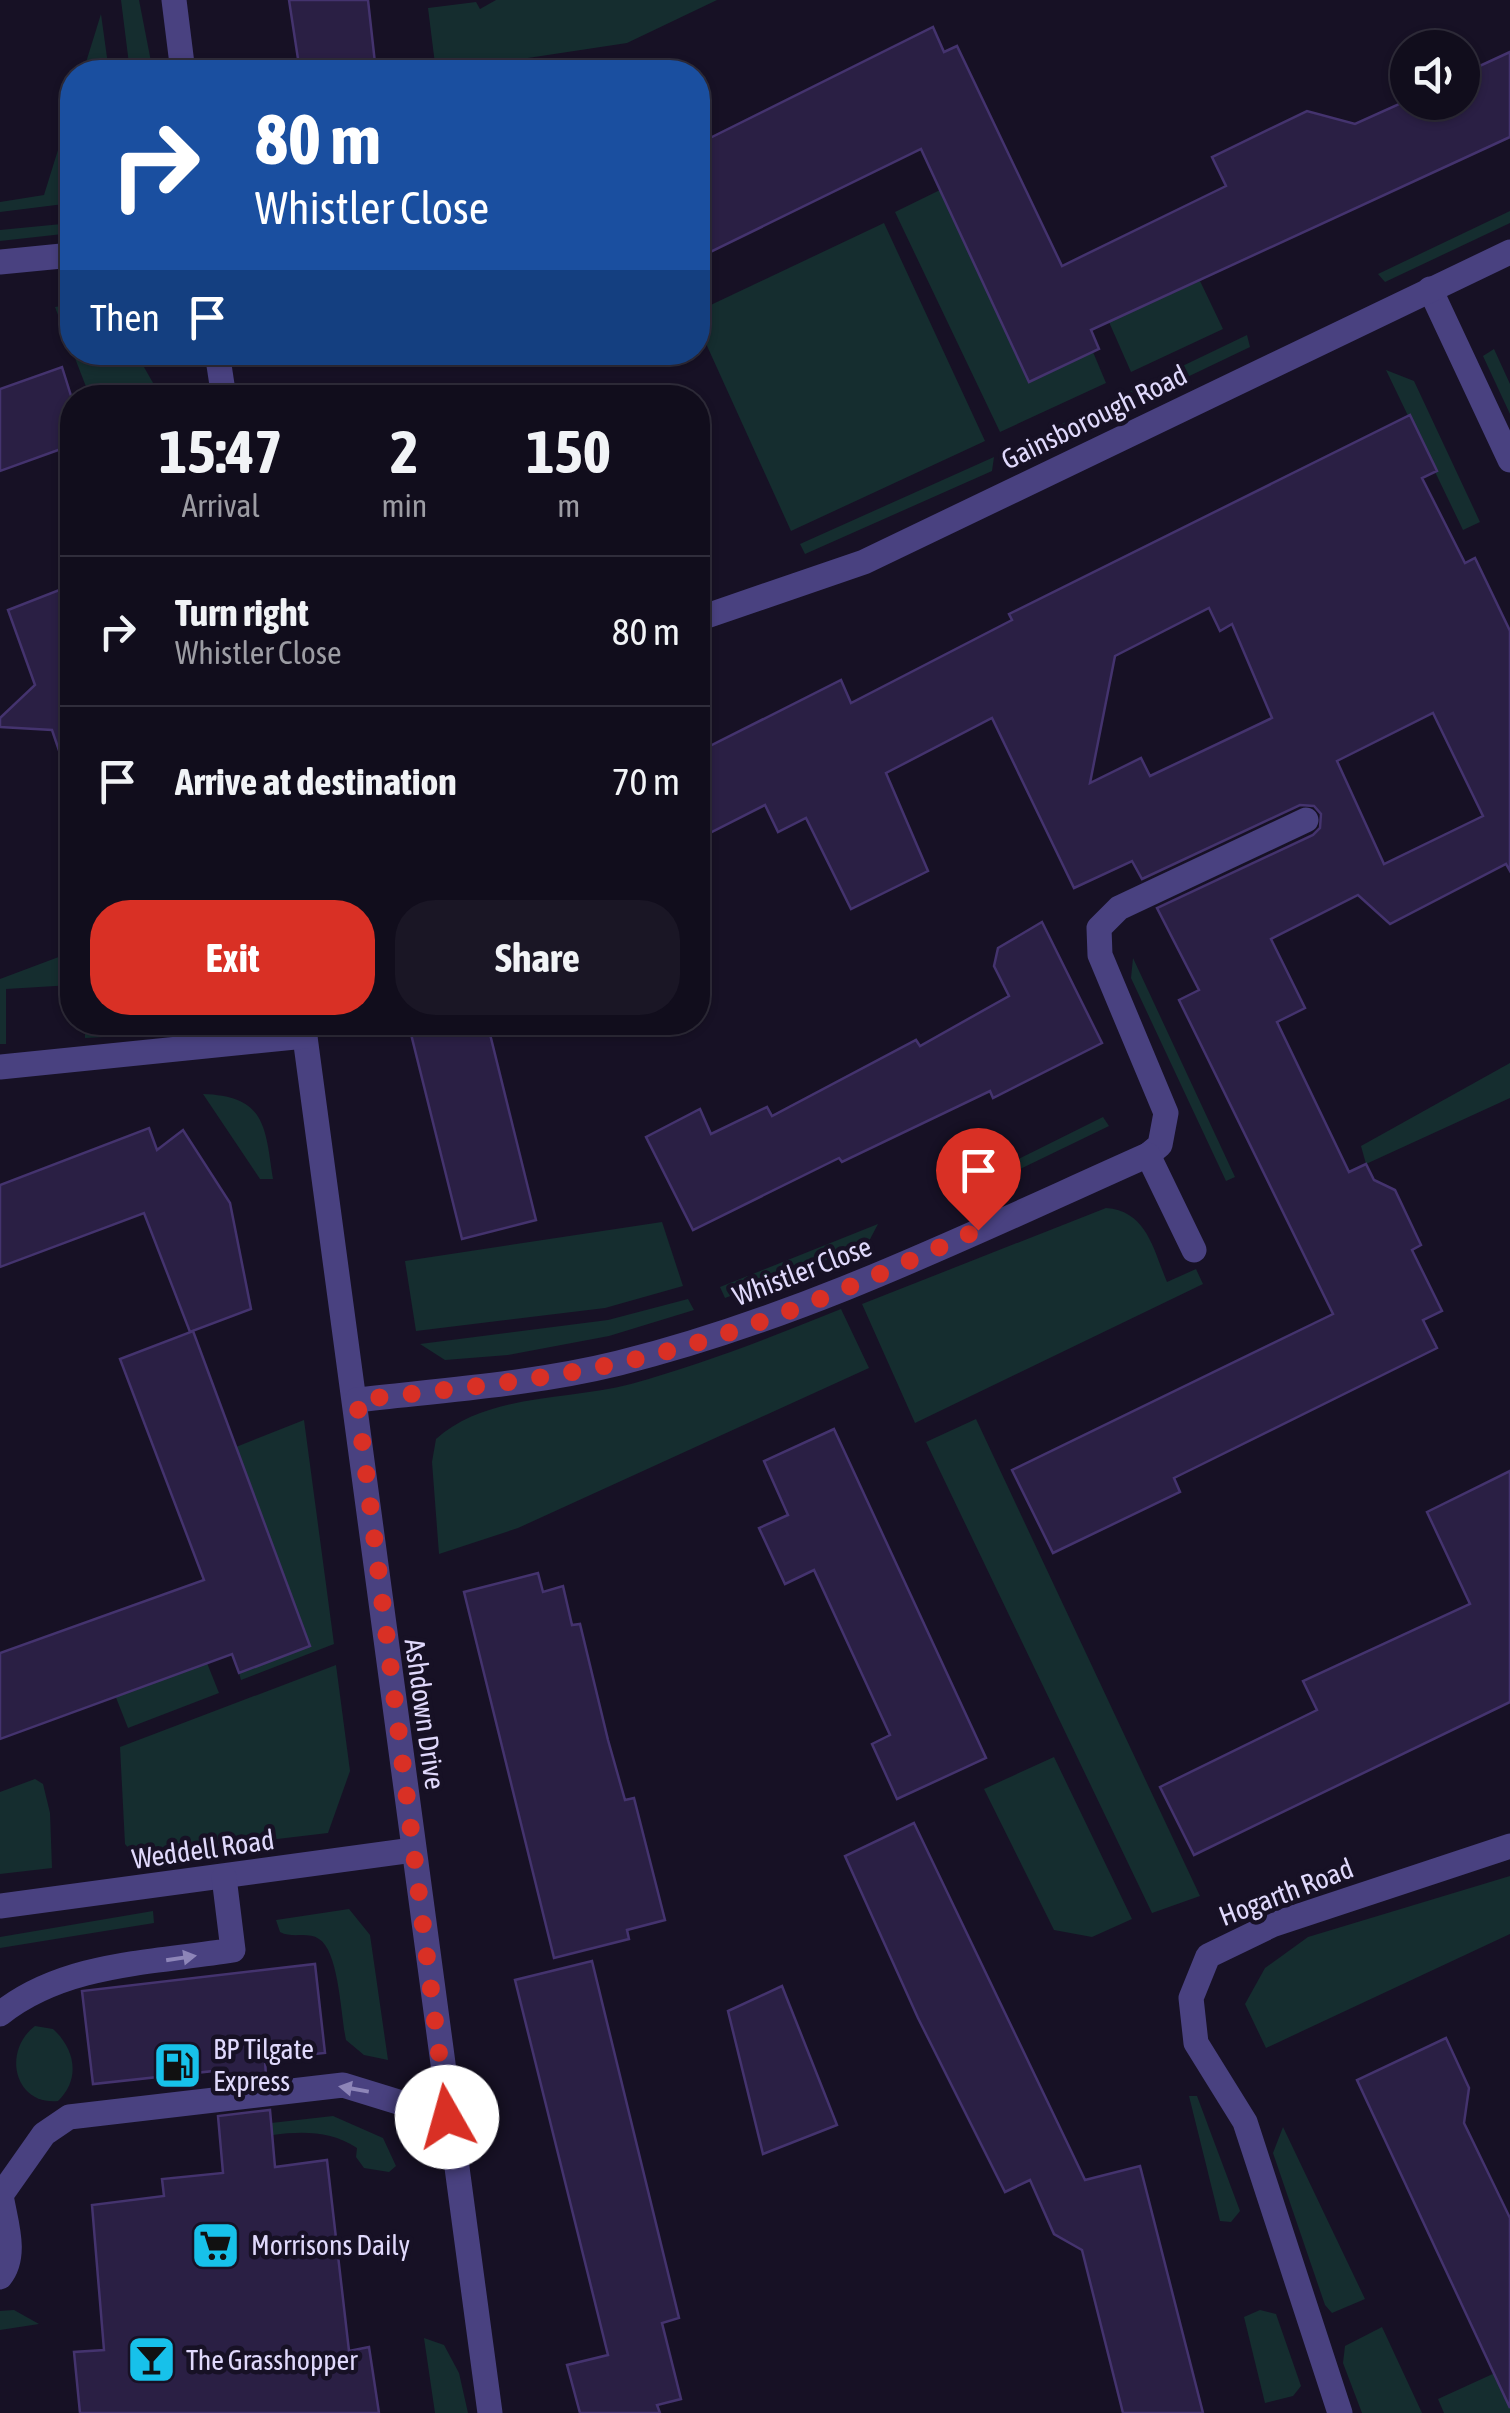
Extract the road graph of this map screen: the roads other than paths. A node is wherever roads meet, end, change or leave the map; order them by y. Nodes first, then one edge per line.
1 (174, 0) edge
2 (182, 60) edge
3 (1510, 252) edge
4 (60, 256) edge
5 (0, 262) edge
6 (1430, 289) junction
7 (1510, 460) edge
8 (710, 616) edge
9 (1306, 820) dead end
10 (256, 1035) edge
11 (305, 1035) edge
12 (0, 1067) edge
13 (1148, 1155) junction
14 (1194, 1250) dead end
15 (357, 1400) junction
16 (1510, 1846) edge
17 (413, 1850) junction
18 (224, 1877) junction
19 (0, 1906) edge
20 (0, 2014) edge
21 (447, 2117) junction
22 (1, 2192) edge
23 (0, 2277) edge
24 (490, 2413) edge
25 (1340, 2413) edge

1 - 2 street
3 - 6 street, Gainsborough Road
4 - 5 street
6 - 7 street
6 - 8 street, Gainsborough Road
9 - 13 street
10 - 12 street
11 - 15 street, Ashdown Drive
13 - 14 street
13 - 15 street, Whistler Close
15 - 17 street, Ashdown Drive
16 - 25 street, Hogarth Road
17 - 18 street, Weddell Road
17 - 21 street, Ashdown Drive
18 - 19 street, Weddell Road
20 -> 18 street
21 -> 22 street
21 - 24 street, Ashdown Drive
22 - 23 street

